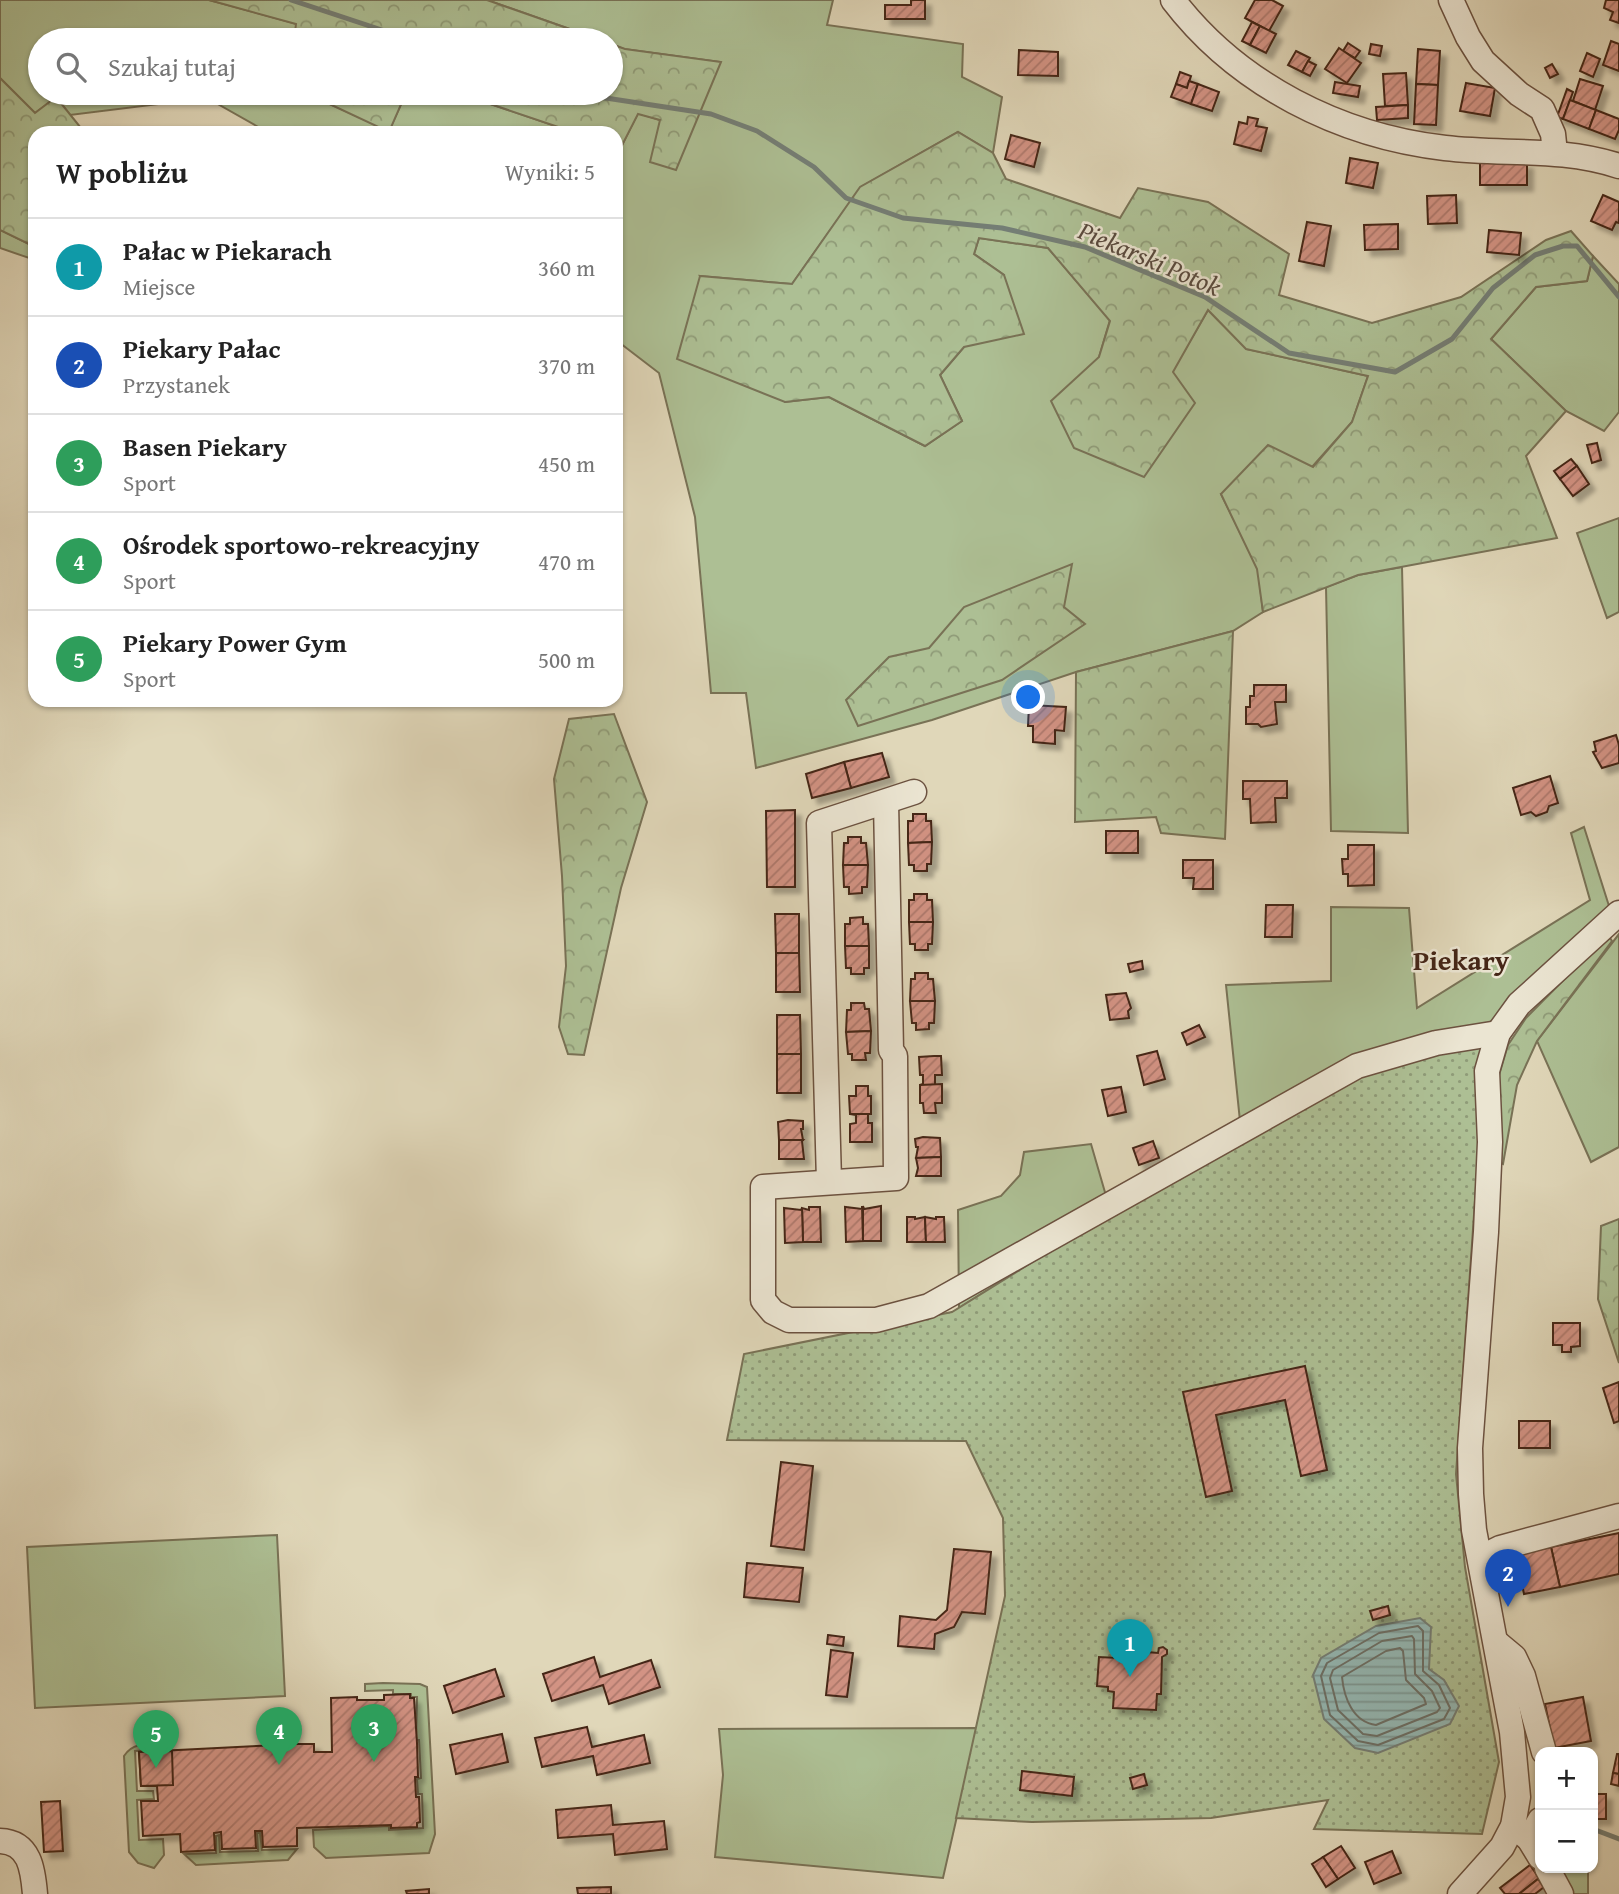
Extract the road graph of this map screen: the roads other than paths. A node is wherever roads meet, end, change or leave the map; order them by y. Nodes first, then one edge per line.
1 (1173, 0) edge
2 (1451, 0) edge
3 (1555, 153) junction
4 (1619, 166) edge
5 (914, 792) dead end
6 (886, 802) junction
7 (1619, 914) edge
8 (1498, 1033) junction
9 (829, 1181) junction
10 (1619, 1516) edge
11 (1480, 1558) junction
12 (1496, 1642) junction
13 (1543, 1747) edge
14 (1531, 1836) edge
15 (0, 1841) edge
16 (1550, 1873) edge
17 (35, 1894) edge
18 (1460, 1894) edge
19 (1562, 1894) edge

1 - 3 street
2 - 3 street
3 - 4 street
5 - 6 street
6 - 9 street
6 - 9 street
7 - 8 street
8 - 9 street
8 - 11 street
10 - 11 street
11 - 12 street
12 - 13 street
12 - 14 street
14 - 18 street
15 - 17 street
16 - 19 street

